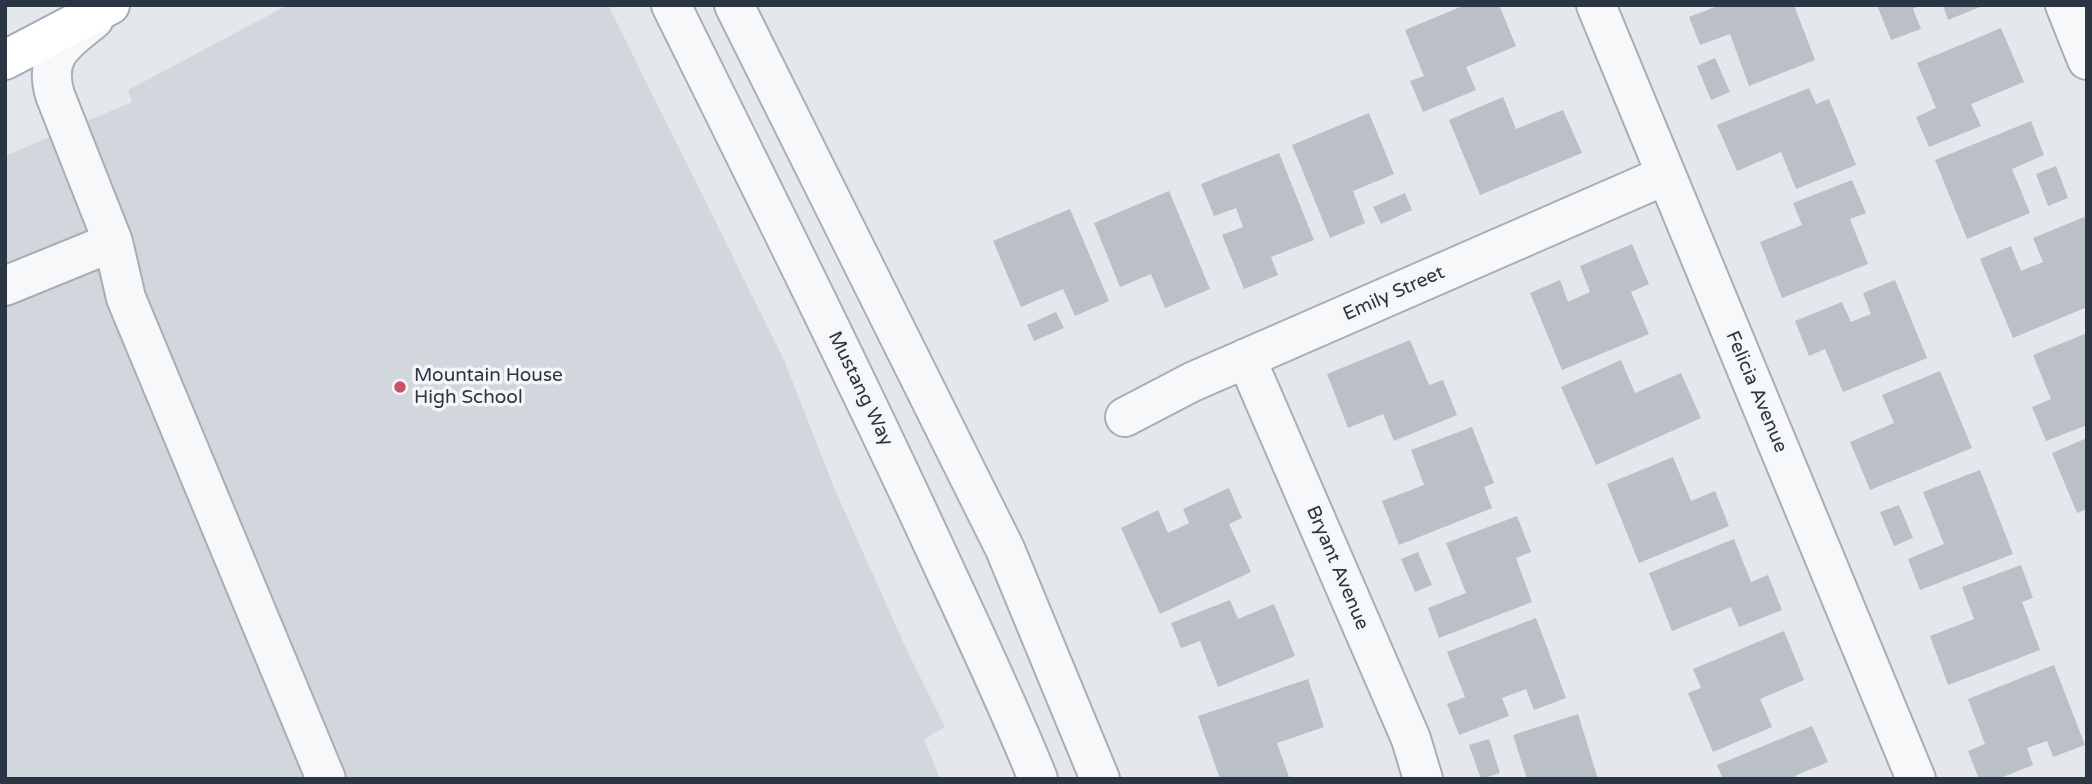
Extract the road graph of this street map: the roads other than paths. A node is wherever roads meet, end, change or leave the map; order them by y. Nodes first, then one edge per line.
1 (109, 5) edge
2 (671, 5) edge
3 (734, 5) edge
4 (1597, 5) edge
5 (2065, 5) edge
6 (5, 60) edge
7 (2087, 60) edge
8 (1666, 175) junction
9 (113, 242) junction
10 (5, 286) edge
11 (1246, 358) junction
12 (1125, 417) dead end
13 (326, 779) edge
14 (1038, 779) edge
15 (1100, 779) edge
16 (1423, 779) edge
17 (1916, 779) edge

1 - 6 main road
1 - 9 street
2 - 14 street, Mustang Way
3 - 15 street
4 - 8 street, Felicia Avenue
5 - 7 street
8 - 11 street, Emily Street
8 - 17 street, Felicia Avenue
9 - 10 street
9 - 13 street
11 - 12 street, Emily Street
11 - 16 street, Bryant Avenue

